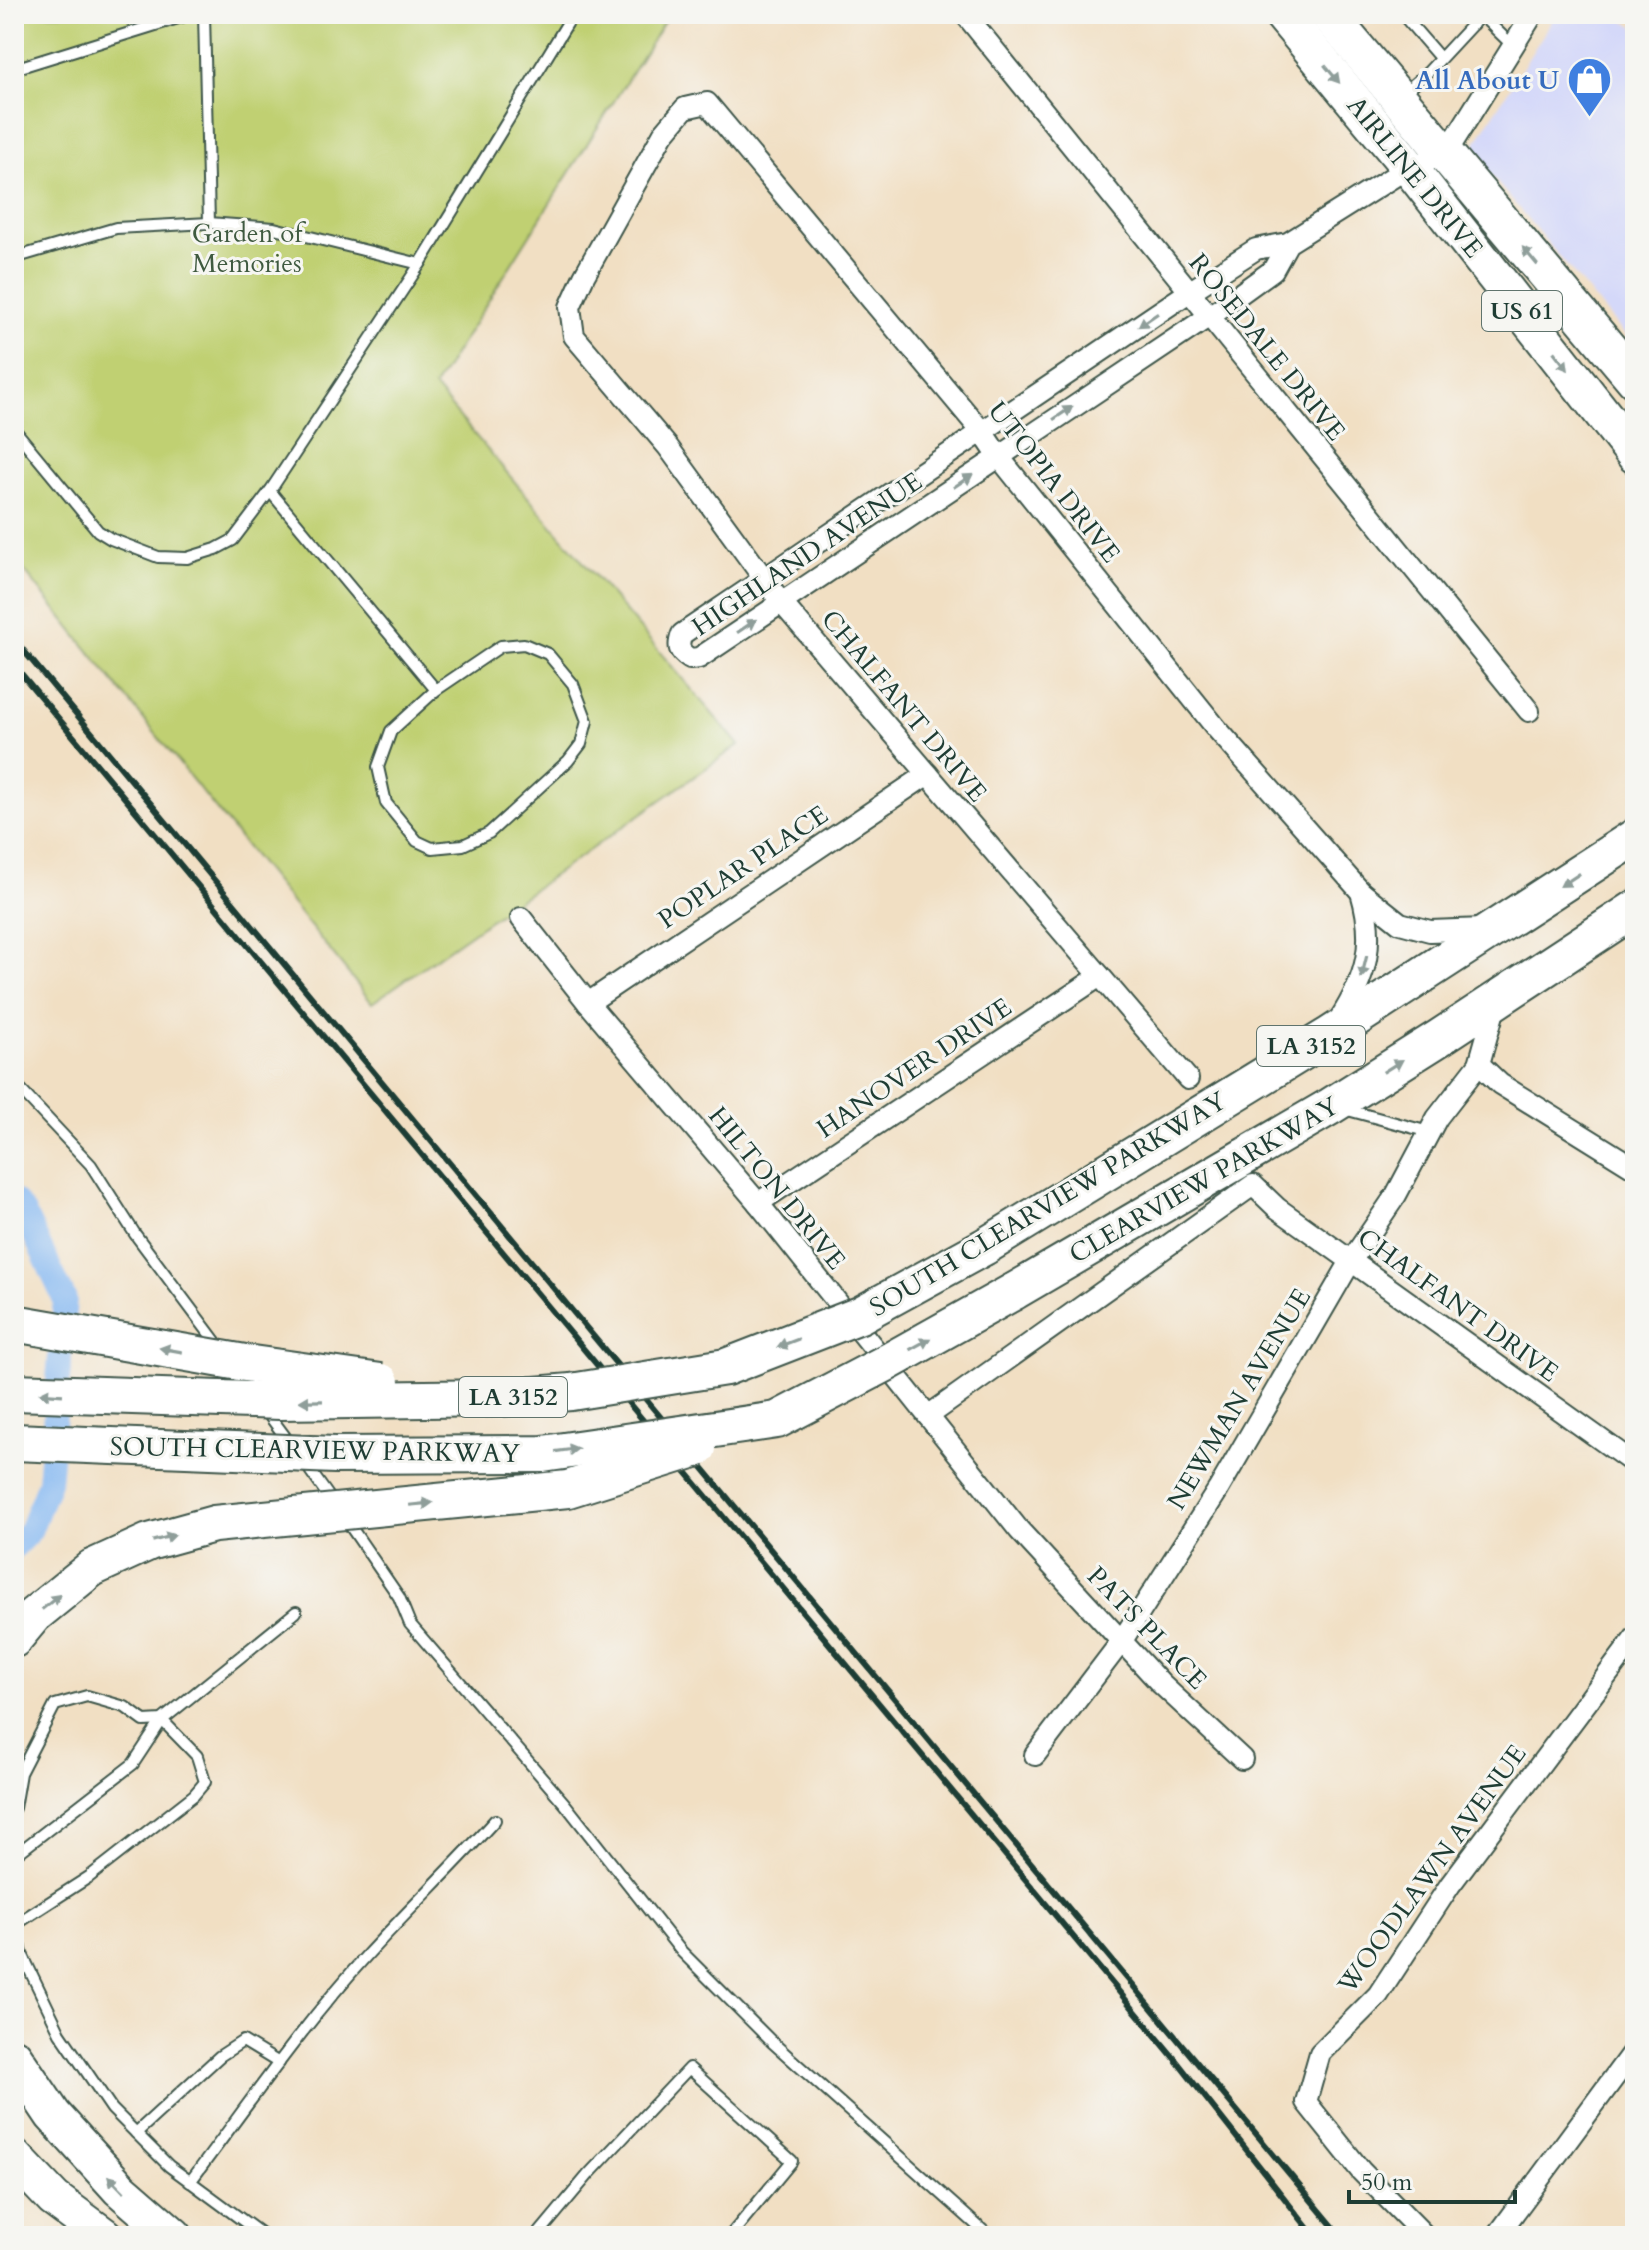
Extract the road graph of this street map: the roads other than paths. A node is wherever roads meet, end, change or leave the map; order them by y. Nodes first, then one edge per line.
1 (191, 14) edge
2 (204, 14) edge
3 (573, 14) edge
4 (965, 14) edge
5 (1282, 14) edge
6 (1328, 14) edge
7 (1402, 14) edge
8 (1464, 14) edge
9 (1533, 14) edge
10 (1478, 18) edge
11 (1513, 46) junction
12 (1440, 58) junction
13 (14, 69) edge
14 (1397, 98) junction
15 (707, 103) joint
16 (1445, 155) junction
17 (1409, 167) junction
18 (209, 223) junction
19 (1288, 243) junction
20 (14, 258) edge
21 (420, 264) junction
22 (1189, 292) junction
23 (1208, 317) junction
24 (1635, 380) edge
25 (14, 429) edge
26 (983, 433) junction
27 (1635, 455) edge
28 (999, 457) junction
29 (270, 491) junction
30 (763, 579) junction
31 (781, 602) junction
32 (436, 690) junction
33 (1529, 711) dead end
34 (928, 774) junction
35 (1635, 837) edge
36 (1361, 892) junction
37 (1635, 909) edge
38 (521, 918) dead end
39 (1492, 929) junction
40 (1100, 976) junction
41 (1497, 1000) junction
42 (588, 1003) junction
43 (1330, 1035) junction
44 (1479, 1064) junction
45 (1188, 1079) dead end
46 (14, 1083) edge
47 (1331, 1106) junction
48 (1430, 1133) junction
49 (1635, 1168) edge
50 (758, 1203) junction
51 (1351, 1261) junction
52 (1013, 1292) joint
53 (14, 1323) edge
54 (242, 1378) dead end
55 (252, 1391) dead end
56 (14, 1392) edge
57 (498, 1398) junction
58 (928, 1416) junction
59 (777, 1420) junction
60 (14, 1442) edge
61 (1635, 1464) edge
62 (1019, 1530) joint
63 (296, 1612) dead end
64 (1635, 1638) edge
65 (14, 1639) edge
66 (1121, 1642) junction
67 (162, 1720) junction
68 (1035, 1755) dead end
69 (1242, 1759) dead end
70 (14, 1808) edge
71 (495, 1820) dead end
72 (14, 1856) edge
73 (15, 1919) edge
74 (1635, 2049) edge
75 (14, 2057) edge
76 (279, 2063) junction
77 (136, 2133) junction
78 (14, 2157) edge
79 (190, 2182) junction
80 (104, 2236) edge
81 (174, 2236) edge
82 (264, 2236) edge
83 (537, 2236) edge
84 (730, 2236) edge
85 (989, 2236) edge
86 (1425, 2236) edge
87 (1497, 2236) edge

1 - 13 lane
2 - 18 lane
3 - 21 lane
4 - 22 street, ROSEDALE DRIVE
5 -> 17 highway, AIRLINE DRIVE / US 61
6 - 14 highway, AIRLINE DRIVE / US 61
7 - 12 lane
8 - 10 lane
9 - 11 street
10 - 11 lane
10 - 12 lane
11 - 16 street
12 - 14 lane
14 - 16 highway, AIRLINE DRIVE / US 61
15 - 26 street, UTOPIA DRIVE
15 - 30 street, CHALFANT DRIVE
16 - 17 street, HIGHLAND AVENUE
24 -> 16 highway, AIRLINE DRIVE / US 61
17 - 19 street, HIGHLAND AVENUE
17 -> 27 highway, AIRLINE DRIVE / US 61
18 - 20 lane
18 - 21 lane
19 - 22 street, HIGHLAND AVENUE
19 - 23 street, HIGHLAND AVENUE
21 - 29 lane
22 - 23 street, ROSEDALE DRIVE
22 -> 26 street, HIGHLAND AVENUE
28 -> 23 street, HIGHLAND AVENUE
23 - 33 street, ROSEDALE DRIVE
25 - 29 lane
26 - 28 street, UTOPIA DRIVE
26 - 30 street, HIGHLAND AVENUE
31 -> 28 street, HIGHLAND AVENUE
28 - 36 street, UTOPIA DRIVE
29 - 32 lane
30 - 31 street, CHALFANT DRIVE
30 -> 31 street, HIGHLAND AVENUE
31 - 34 street, CHALFANT DRIVE
32 - 32 lane
34 - 40 street, CHALFANT DRIVE
34 - 42 street, POPLAR PLACE
35 -> 39 highway, SOUTH CLEARVIEW PARKWAY / LA 3152
36 - 39 street, UTOPIA DRIVE
36 -> 43 street
37 - 41 highway, CLEARVIEW PARKWAY / LA 3152
38 - 42 street, HILTON DRIVE
39 - 43 highway, SOUTH CLEARVIEW PARKWAY / LA 3152
40 - 45 street, CHALFANT DRIVE
40 - 50 street, HANOVER DRIVE
41 - 44 street
47 -> 41 highway, CLEARVIEW PARKWAY / LA 3152
42 - 50 street, HILTON DRIVE
43 -> 57 highway, SOUTH CLEARVIEW PARKWAY / LA 3152, bridge
44 - 48 street, NEWMAN AVENUE
44 - 49 street
46 - 54 lane
47 - 48 lane
47 - 52 highway, CLEARVIEW PARKWAY / LA 3152
48 - 51 street, NEWMAN AVENUE
50 - 58 street, HILTON DRIVE
51 - 58 street, CHALFANT DRIVE
51 - 61 street, CHALFANT DRIVE
51 - 66 street, NEWMAN AVENUE
59 -> 52 highway, SOUTH CLEARVIEW PARKWAY / LA 3152, bridge
57 -> 53 highway, bridge
55 - 85 lane
57 -> 56 highway, SOUTH CLEARVIEW PARKWAY / LA 3152, bridge
58 - 62 street, HILTON DRIVE
60 -> 59 highway, SOUTH CLEARVIEW PARKWAY / LA 3152, bridge
65 -> 59 highway, bridge
62 - 66 street, PATS PLACE
63 - 67 lane
64 - 86 street, WOODLAWN AVENUE
66 - 68 street, NEWMAN AVENUE
66 - 69 street, PATS PLACE
67 - 70 lane
67 - 72 lane
67 - 73 lane
71 - 76 lane
73 - 77 lane
74 - 87 street
81 -> 75 highway
76 - 77 lane
76 - 79 lane
77 - 79 lane
78 - 80 highway
79 - 82 lane
83 - 84 lane

